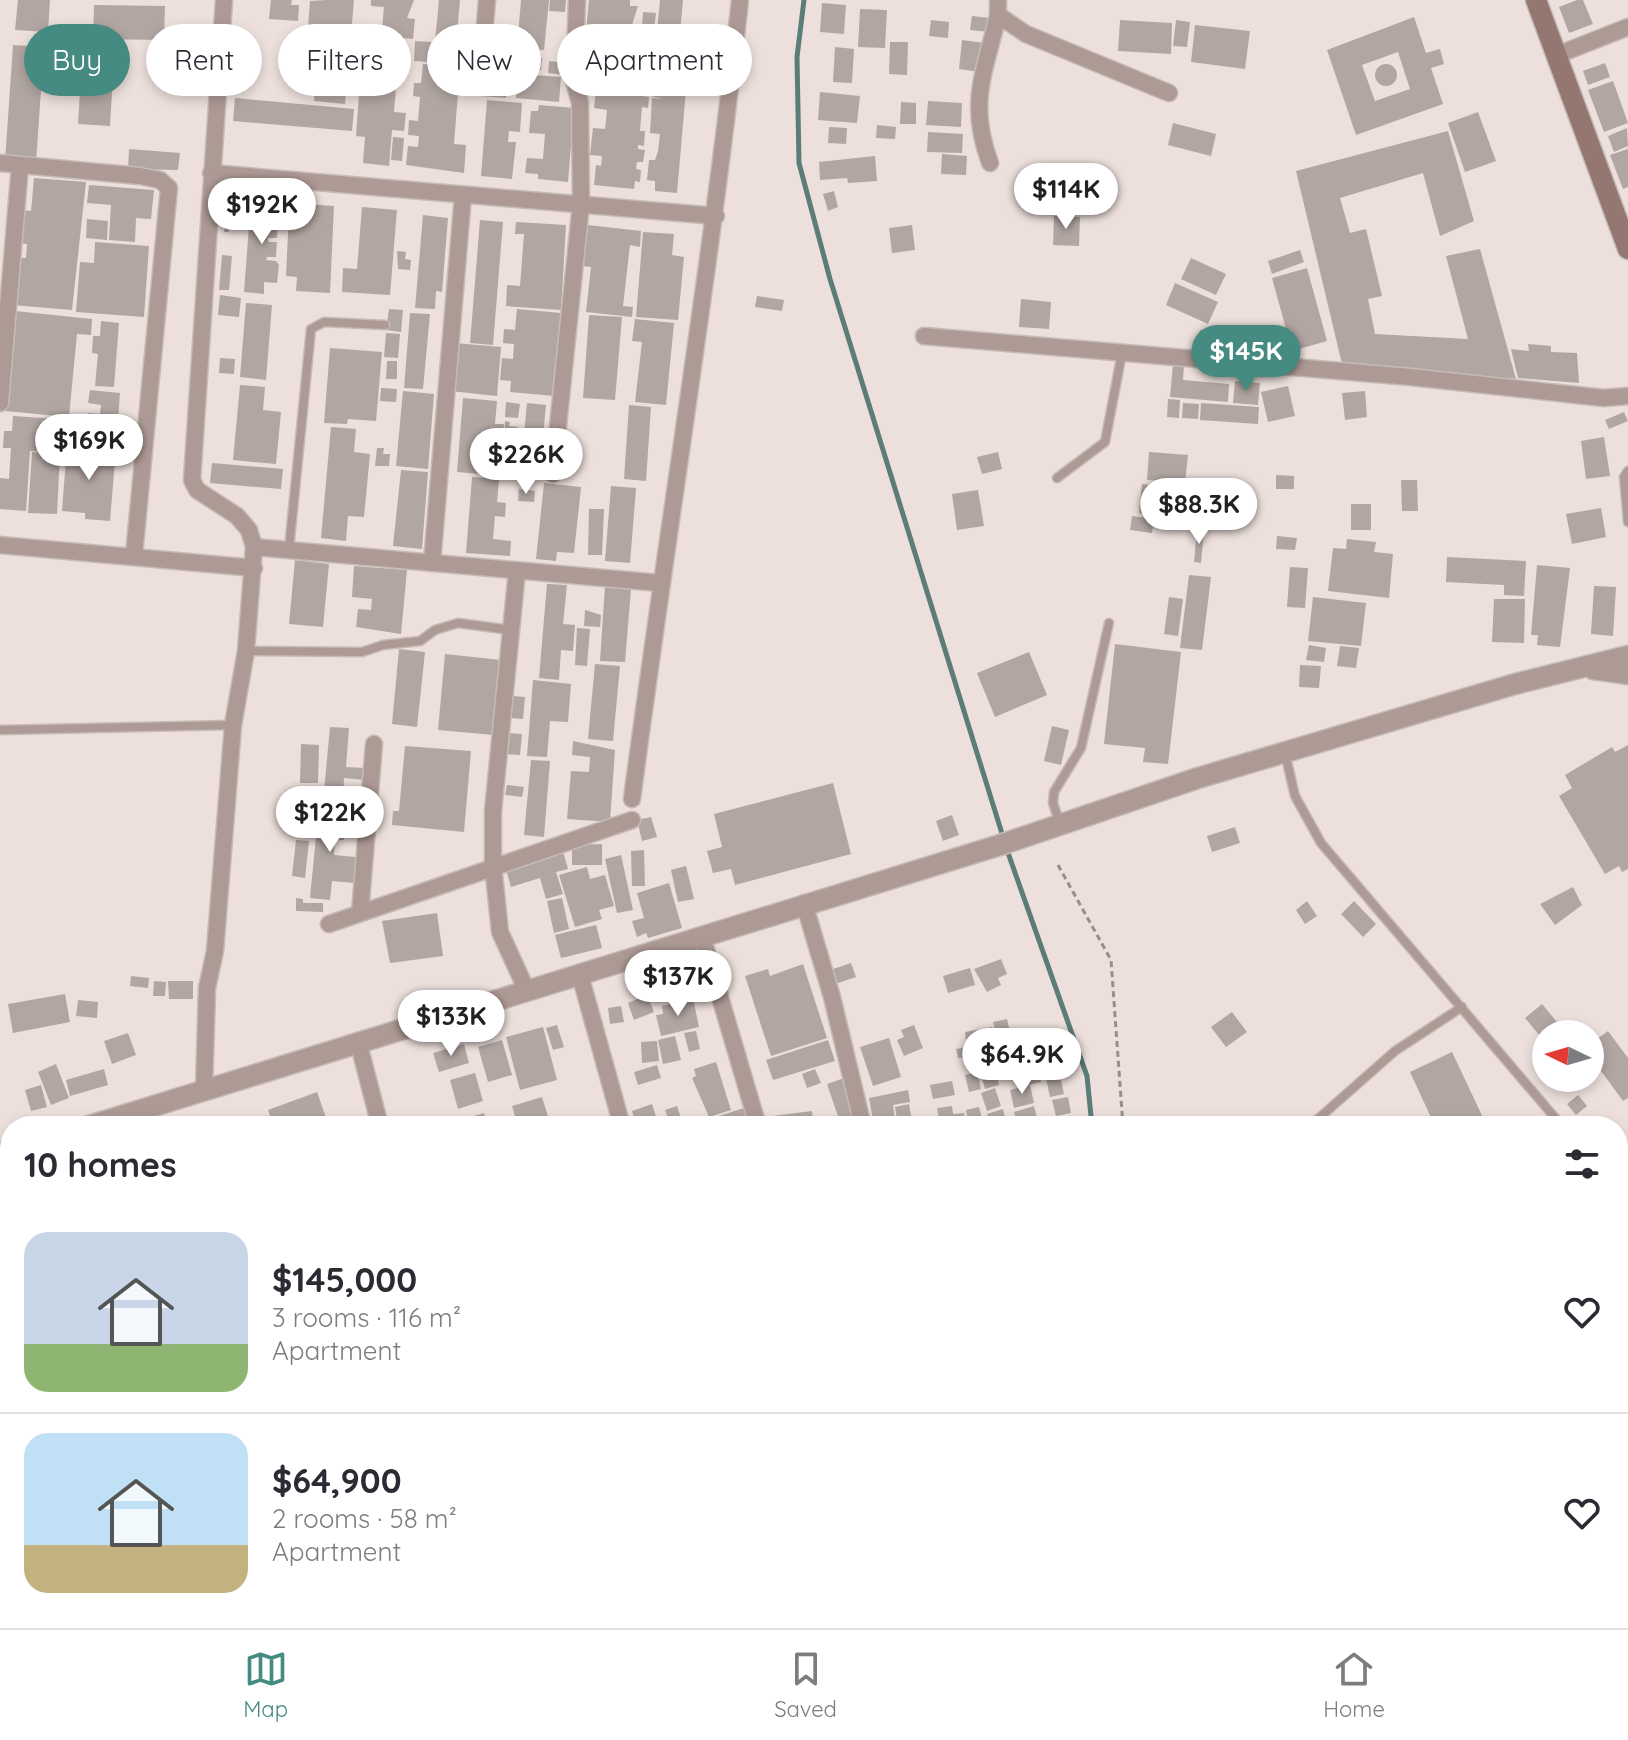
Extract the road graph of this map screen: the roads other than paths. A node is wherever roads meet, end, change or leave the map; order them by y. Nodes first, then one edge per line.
1 (224, 0) edge
2 (487, 0) edge
3 (577, 0) edge
4 (740, 0) edge
5 (1536, 0) edge
6 (998, 8) edge
7 (485, 24) edge
8 (576, 24) edge
9 (1628, 27) edge
10 (1557, 55) junction
11 (1169, 93) dead end
12 (578, 96) edge
13 (0, 163) edge
14 (990, 163) dead end
15 (20, 165) junction
16 (211, 173) junction
17 (463, 195) junction
18 (581, 204) junction
19 (716, 216) junction
20 (1628, 249) edge
21 (3, 314) edge
22 (385, 325) dead end
23 (924, 336) dead end
24 (1122, 352) junction
25 (1628, 396) edge
26 (0, 403) edge
27 (1628, 471) edge
28 (553, 474) dead end
29 (1057, 478) dead end
30 (1628, 522) edge
31 (0, 545) edge
32 (254, 547) junction
33 (289, 550) junction
34 (134, 555) junction
35 (432, 563) junction
36 (254, 568) junction
37 (517, 571) junction
38 (660, 583) junction
39 (1109, 623) dead end
40 (512, 630) junction
41 (246, 651) junction
42 (1628, 656) edge
43 (1585, 668) junction
44 (1628, 674) edge
45 (233, 725) junction
46 (0, 730) edge
47 (374, 744) dead end
48 (1285, 753) junction
49 (632, 799) dead end
50 (632, 820) dead end
51 (1060, 825) junction
52 (493, 865) junction
53 (804, 903) junction
54 (360, 913) junction
55 (329, 924) dead end
56 (702, 936) junction
57 (580, 975) junction
58 (527, 991) junction
59 (1462, 1007) junction
60 (358, 1041) junction
61 (204, 1090) junction
62 (148, 1116) edge
63 (377, 1116) edge
64 (619, 1116) edge
65 (755, 1116) edge
66 (861, 1116) edge
67 (1321, 1116) edge
68 (1554, 1116) edge

1 - 16 street
2 - 7 street
3 - 8 street
4 - 19 street
5 - 10 main road
6 - 11 street
6 - 14 street
9 - 10 street
10 - 20 main road
12 - 18 street
13 - 15 street
15 - 21 street
15 - 34 street
16 - 17 street
16 - 32 street
17 - 18 street
17 - 35 street
18 - 19 street
18 - 28 street
19 - 38 street
21 - 26 street
22 - 33 lane
23 - 24 street
24 - 25 street
24 - 29 lane
27 - 30 lane
31 - 34 street
32 - 33 street
32 - 36 street
33 - 35 street
34 - 36 street
35 - 37 street
36 - 41 street
37 - 38 street
37 - 40 street
38 - 49 street
39 - 51 lane
40 - 41 lane
40 - 52 street
41 - 45 street
42 - 43 street
43 - 44 street
43 - 48 street
45 - 46 lane
45 - 61 street
47 - 54 street
48 - 51 street
48 - 59 lane
50 - 52 street
51 - 53 street
52 - 54 street
52 - 58 street
53 - 56 street
53 - 66 street
54 - 55 street
56 - 57 street
56 - 65 street
57 - 58 street
57 - 64 street
58 - 60 street
59 - 67 lane
59 - 68 lane
60 - 61 street
60 - 63 street
61 - 62 street

